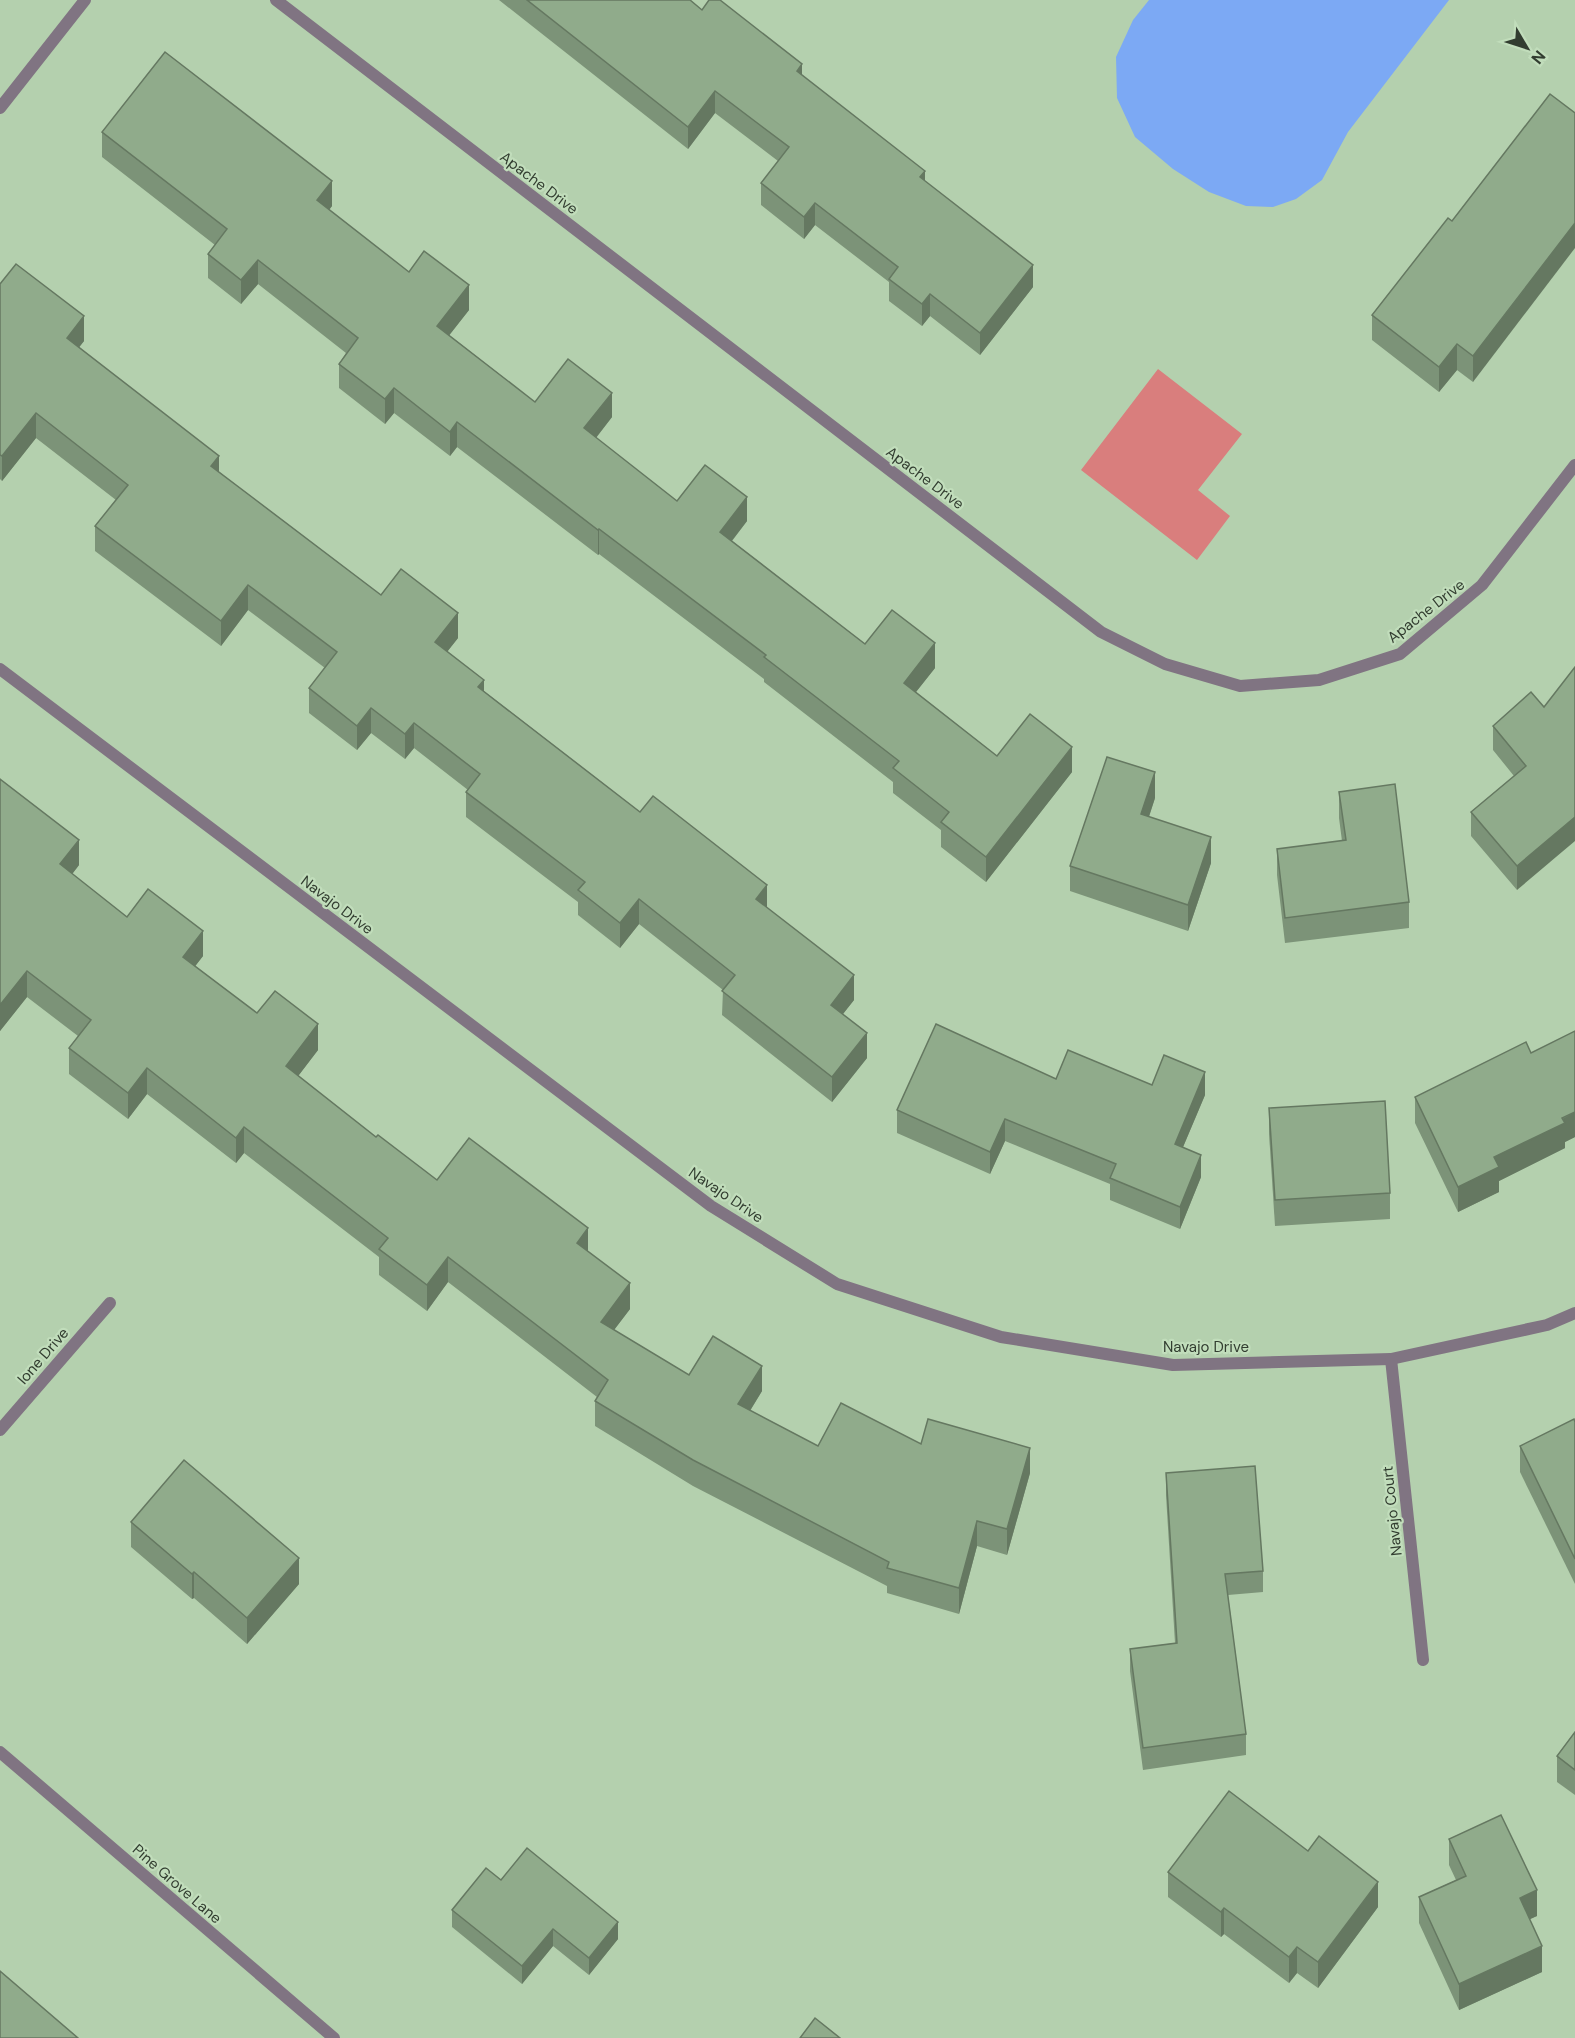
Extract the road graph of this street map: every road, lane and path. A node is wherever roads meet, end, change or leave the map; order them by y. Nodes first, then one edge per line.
1 (85, 0) edge
2 (276, 0) edge
3 (0, 108) edge
4 (1575, 465) edge
5 (0, 669) edge
6 (110, 1303) dead end
7 (1575, 1313) edge
8 (1391, 1359) junction
9 (0, 1430) edge
10 (1423, 1660) dead end
11 (0, 1752) edge
12 (334, 2038) edge

1 - 3 street
2 - 4 street, Apache Drive
5 - 8 street, Navajo Drive
6 - 9 street, Ione Drive
7 - 8 street, Navajo Drive
8 - 10 street, Navajo Court
11 - 12 street, Pine Grove Lane

